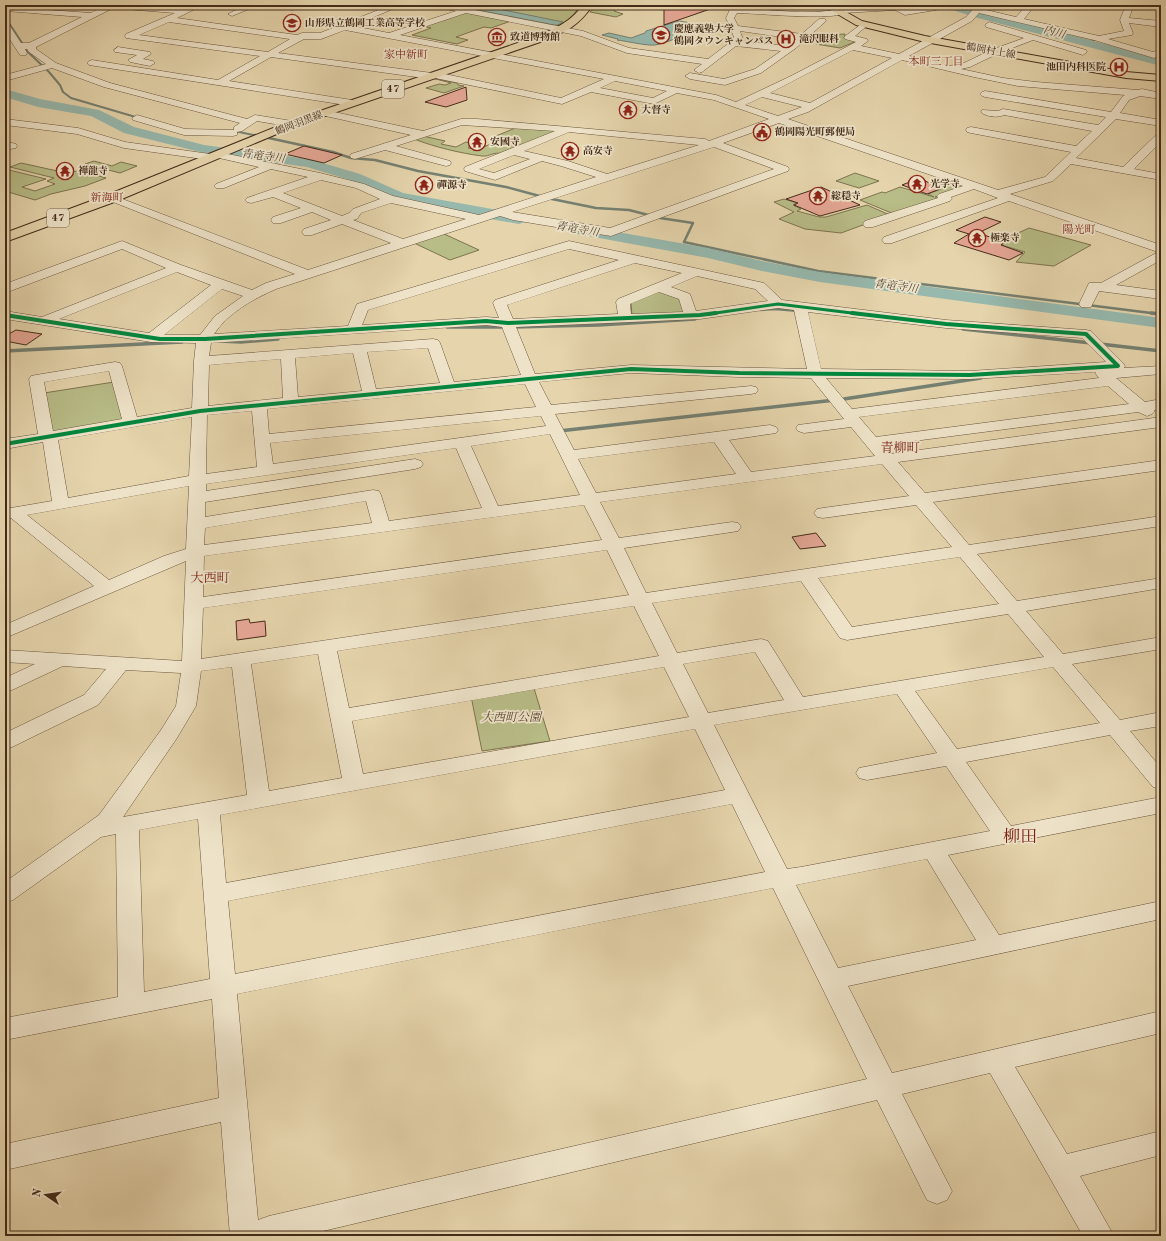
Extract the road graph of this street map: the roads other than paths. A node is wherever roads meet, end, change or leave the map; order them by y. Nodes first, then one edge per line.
1 (43, 5) edge
2 (97, 5) edge
3 (111, 5) edge
4 (199, 5) edge
5 (225, 5) edge
6 (398, 5) edge
7 (437, 5) edge
8 (588, 5) edge
9 (827, 5) edge
10 (1031, 5) edge
11 (1127, 5) edge
12 (893, 6) edge
13 (979, 7) edge
14 (936, 8) dead end
15 (6, 9) dead end
16 (734, 10) edge
17 (30, 11) junction
18 (186, 11) junction
19 (465, 11) junction
20 (232, 14) dead end
21 (815, 14) junction
22 (91, 16) junction
23 (831, 18) junction
24 (168, 19) junction
25 (1018, 20) junction
26 (1124, 20) junction
27 (976, 21) junction
28 (8, 22) edge
29 (58, 24) dead end
30 (862, 24) junction
31 (1161, 24) edge
32 (73, 25) junction
33 (345, 27) junction
34 (734, 28) junction
35 (561, 30) junction
36 (390, 36) junction
37 (804, 37) junction
38 (142, 38) junction
39 (297, 38) junction
40 (542, 38) junction
41 (1031, 38) junction
42 (1096, 38) junction
43 (556, 40) dead end
44 (930, 40) junction
45 (736, 43) junction
46 (586, 45) dead end
47 (5, 46) edge
48 (31, 46) junction
49 (422, 46) junction
50 (408, 47) dead end
51 (851, 47) junction
52 (19, 48) junction
53 (618, 48) junction
54 (788, 49) junction
55 (994, 52) junction
56 (1083, 52) dead end
57 (1161, 52) edge
58 (112, 53) junction
59 (268, 54) junction
60 (491, 55) junction
61 (901, 56) junction
62 (92, 63) junction
63 (708, 63) junction
64 (53, 65) junction
65 (722, 66) dead end
66 (736, 68) dead end
67 (948, 69) junction
68 (144, 71) junction
69 (758, 71) junction
70 (72, 73) junction
71 (170, 75) junction
72 (433, 75) junction
73 (690, 76) junction
74 (5, 78) edge
75 (794, 78) junction
76 (1161, 78) edge
77 (194, 79) junction
78 (613, 79) junction
79 (219, 83) junction
80 (122, 89) junction
81 (590, 89) junction
82 (673, 90) junction
83 (1161, 90) edge
84 (1138, 92) junction
85 (761, 94) junction
86 (985, 94) dead end
87 (146, 96) junction
88 (1161, 96) edge
89 (352, 103) junction
90 (737, 105) junction
91 (811, 106) junction
92 (325, 113) junction
93 (1114, 115) junction
94 (137, 118) dead end
95 (778, 118) junction
96 (5, 122) edge
97 (247, 122) junction
98 (1161, 123) edge
99 (292, 124) junction
100 (1007, 124) dead end
101 (1100, 128) junction
102 (569, 129) junction
103 (971, 130) dead end
104 (235, 131) junction
105 (424, 134) junction
106 (266, 135) junction
107 (1074, 136) dead end
108 (1161, 136) edge
109 (1089, 139) junction
110 (989, 141) dead end
111 (712, 143) junction
112 (387, 147) junction
113 (226, 152) junction
114 (512, 152) junction
115 (1073, 155) junction
116 (355, 156) dead end
117 (541, 158) junction
118 (446, 163) dead end
119 (270, 166) junction
120 (1125, 171) junction
121 (320, 176) junction
122 (606, 177) junction
123 (1161, 177) edge
124 (220, 186) dead end
125 (973, 186) junction
126 (273, 193) junction
127 (1002, 196) junction
128 (112, 198) junction
129 (390, 199) junction
130 (946, 199) junction
131 (251, 200) dead end
132 (313, 208) junction
133 (977, 209) junction
134 (498, 212) junction
135 (478, 219) junction
136 (277, 220) dead end
137 (343, 220) junction
138 (308, 232) dead end
139 (5, 238) edge
140 (402, 243) junction
141 (1161, 249) edge
142 (1161, 255) edge
143 (634, 259) junction
144 (177, 268) junction
145 (696, 272) junction
146 (307, 274) junction
147 (220, 284) junction
148 (1105, 286) junction
149 (659, 287) junction
150 (5, 289) edge
151 (253, 295) junction
152 (1161, 295) edge
153 (778, 304) junction
154 (1086, 304) dead end
155 (800, 307) junction
156 (5, 315) edge
157 (691, 315) junction
158 (625, 318) junction
159 (42, 321) junction
160 (508, 323) junction
161 (354, 329) junction
162 (151, 338) junction
163 (205, 339) junction
164 (359, 349) junction
165 (288, 355) junction
166 (201, 361) junction
167 (1161, 364) edge
168 (1118, 366) junction
169 (1161, 370) edge
170 (739, 373) junction
171 (815, 374) junction
172 (1104, 374) junction
173 (530, 379) junction
174 (449, 386) junction
175 (370, 395) junction
176 (984, 397) junction
177 (291, 403) junction
178 (1161, 404) edge
179 (259, 406) junction
180 (1142, 407) junction
181 (545, 410) junction
182 (200, 411) junction
183 (851, 418) junction
184 (1161, 422) edge
185 (131, 423) junction
186 (1012, 424) junction
187 (804, 428) dead end
188 (554, 429) junction
189 (770, 430) dead end
190 (48, 436) junction
191 (719, 437) junction
192 (262, 439) junction
193 (872, 442) junction
194 (462, 443) junction
195 (5, 444) edge
196 (568, 456) junction
197 (886, 459) junction
198 (415, 464) dead end
199 (1161, 465) edge
200 (265, 470) junction
201 (747, 478) junction
202 (196, 480) junction
203 (196, 498) junction
204 (590, 499) junction
205 (920, 499) junction
206 (62, 504) junction
207 (492, 512) junction
208 (823, 513) dead end
209 (12, 516) edge
210 (1161, 521) edge
211 (195, 524) junction
212 (382, 527) junction
213 (732, 527) dead end
214 (612, 544) junction
215 (963, 550) junction
216 (194, 552) junction
217 (806, 574) junction
218 (1161, 583) edge
219 (107, 588) junction
220 (640, 599) junction
221 (193, 604) junction
222 (1011, 607) junction
223 (5, 632) edge
224 (1161, 643) edge
225 (326, 646) junction
226 (5, 656) edge
227 (241, 659) junction
228 (62, 660) junction
229 (671, 660) junction
230 (1057, 661) junction
231 (121, 664) junction
232 (190, 667) junction
233 (5, 686) edge
234 (902, 687) junction
235 (797, 705) junction
236 (340, 716) junction
237 (1161, 719) edge
238 (701, 721) junction
239 (1114, 728) junction
240 (5, 742) edge
241 (951, 757) junction
242 (867, 772) dead end
243 (1161, 782) edge
244 (354, 784) junction
245 (738, 795) junction
246 (259, 801) junction
247 (1161, 805) edge
248 (208, 810) junction
249 (127, 824) junction
250 (95, 830) junction
251 (1006, 836) junction
252 (933, 850) junction
253 (780, 878) junction
254 (5, 894) edge
255 (216, 894) junction
256 (1161, 910) edge
257 (993, 946) junction
258 (831, 980) junction
259 (224, 987) junction
260 (131, 1005) junction
261 (1161, 1022) edge
262 (5, 1030) edge
263 (997, 1060) junction
264 (884, 1086) junction
265 (234, 1107) junction
266 (1161, 1142) edge
267 (5, 1157) edge
268 (1060, 1168) junction
269 (937, 1191) dead end
270 (245, 1236) edge
271 (256, 1236) edge
272 (1099, 1236) edge

1 - 17 street
2 - 3 street
3 - 18 street
3 - 22 street
4 - 18 street
5 - 20 street
6 - 33 street
7 - 19 street
8 - 35 main road, 鶴岡羽黒線 / 47
9 - 23 main road, 鶴岡村上線
10 - 25 street
11 - 26 street
12 - 14 street
12 - 23 street
13 - 25 street
13 - 27 street
15 - 17 street
16 - 21 street
16 - 23 street
16 - 34 street
17 - 22 street
18 - 24 street
19 - 35 street
19 - 36 street
21 - 23 street
21 - 23 street
22 - 32 street
23 - 30 main road, 鶴岡村上線
23 - 37 street
24 - 38 street
24 - 39 street
25 - 42 street
26 - 31 street
26 - 42 street
27 - 41 street
27 - 44 street
28 - 52 street
29 - 32 street
30 - 44 main road, 鶴岡村上線
30 - 51 street
32 - 48 street
33 - 36 street
33 - 39 street
34 - 37 street
34 - 45 street
35 - 40 main road, 鶴岡羽黒線 / 47
35 - 53 street
36 - 49 street
37 - 54 street
38 - 58 street
38 - 59 street
39 - 59 street
40 - 43 street
40 - 60 main road, 鶴岡羽黒線 / 47
41 - 55 street
41 - 56 street
42 - 57 street
44 - 55 main road, 鶴岡村上線
44 - 61 street
45 - 54 street
45 - 63 street
46 - 53 street
47 - 52 street
48 - 52 street
48 - 64 street
49 - 50 street
49 - 60 street
51 - 61 street
51 - 75 street
53 - 63 street
54 - 69 street
55 - 67 street
55 - 76 main road, 鶴岡村上線
58 - 62 street
58 - 68 street
59 - 72 street
59 - 79 street
60 - 72 main road, 鶴岡羽黒線 / 47
60 - 78 street
61 - 67 street
61 - 91 street
62 - 68 street
62 - 70 street
63 - 65 street
63 - 73 street
64 - 70 street
64 - 74 street
66 - 69 street
67 - 84 street
68 - 71 street
69 - 73 street
69 - 75 street
70 - 80 street
71 - 77 street
71 - 80 street
72 - 81 street
72 - 89 main road, 鶴岡羽黒線 / 47
73 - 82 street
75 - 85 street
77 - 79 street
77 - 87 street
78 - 81 street
78 - 82 street
79 - 89 street
80 - 87 street
81 - 82 street
82 - 90 street
83 - 84 street
84 - 88 street
84 - 93 street
85 - 90 street
85 - 91 street
86 - 93 street
87 - 97 street
89 - 92 main road, 鶴岡羽黒線 / 47
90 - 95 street
91 - 95 street
92 - 99 main road, 鶴岡羽黒線 / 47
92 - 105 street
93 - 98 street
93 - 101 street
94 - 104 street
95 - 111 street
95 - 125 street
96 - 113 street
97 - 99 street
97 - 104 street
99 - 106 main road, 鶴岡羽黒線 / 47
100 - 101 street
101 - 109 street
102 - 105 street
102 - 111 street
102 - 114 street
103 - 115 street
104 - 106 street
104 - 113 street
105 - 112 street
106 - 113 main road, 鶴岡羽黒線 / 47
107 - 109 street
108 - 120 street
109 - 115 street
110 - 115 street
111 - 122 street
111 - 134 street
112 - 116 street
112 - 118 street
113 - 119 street
113 - 128 main road, 鶴岡羽黒線 / 47
114 - 117 street
114 - 117 street
115 - 120 street
115 - 127 street
117 - 122 street
119 - 121 street
119 - 124 street
120 - 123 street
121 - 126 street
121 - 129 street
122 - 134 street
125 - 127 street
125 - 130 street
126 - 131 street
126 - 132 street
127 - 133 street
127 - 141 street
128 - 139 main road, 鶴岡羽黒線 / 47
128 - 146 street
129 - 135 street
129 - 137 street
130 - 133 street
130 - 133 street
132 - 136 street
132 - 137 street
134 - 135 street
135 - 140 street
137 - 138 street
137 - 140 street
140 - 146 street
142 - 148 street
143 - 145 street
143 - 160 street
143 - 161 street
144 - 147 street
144 - 150 street
144 - 159 street
145 - 149 street
145 - 153 street
146 - 151 street
147 - 151 street
147 - 162 street
148 - 152 street
148 - 154 street
149 - 157 street
149 - 158 street
151 - 163 street
153 - 155 street
153 - 157 street
155 - 168 street
155 - 171 street
156 - 159 street
157 - 158 street
158 - 160 street
159 - 162 street
160 - 161 street
160 - 173 street
161 - 163 street
162 - 163 street
163 - 166 street
164 - 165 street
164 - 174 street
164 - 175 street
165 - 166 street
165 - 177 street
166 - 182 street
167 - 168 street
168 - 172 street
169 - 172 street
170 - 171 street
170 - 173 street
170 - 181 street
171 - 172 street
171 - 183 street
172 - 176 street
172 - 180 street
173 - 174 street
173 - 181 street
174 - 175 street
175 - 177 street
176 - 183 street
176 - 186 street
177 - 179 street
178 - 180 street
179 - 182 street
179 - 192 street
180 - 184 street
180 - 186 street
181 - 188 street
181 - 192 street
182 - 185 street
182 - 202 street
183 - 187 street
183 - 193 street
184 - 197 street
185 - 190 street
185 - 190 street
186 - 193 street
188 - 194 street
188 - 196 street
189 - 191 street
190 - 195 street
190 - 206 street
191 - 196 street
191 - 201 street
192 - 200 street
193 - 197 street
194 - 200 street
194 - 207 street
196 - 204 street
197 - 201 street
197 - 205 street
198 - 203 street
199 - 205 street
200 - 202 street
201 - 204 street
202 - 203 street
202 - 206 street
203 - 211 street
204 - 207 street
204 - 214 street
205 - 208 street
205 - 215 street
206 - 209 street
207 - 212 street
209 - 219 street
210 - 215 street
211 - 212 street
211 - 216 street
212 - 216 street
213 - 214 street
214 - 220 street
214 - 221 street
215 - 217 street
215 - 222 street
216 - 219 street
216 - 221 street
217 - 220 street
217 - 222 street
218 - 222 street
219 - 223 street
220 - 225 street
220 - 229 street
221 - 232 street
222 - 230 street
224 - 230 street
225 - 227 street
225 - 236 street
226 - 228 street
227 - 232 street
227 - 246 street
228 - 231 street
228 - 233 street
229 - 235 street
229 - 236 street
229 - 238 street
230 - 234 street
230 - 239 street
231 - 232 street
231 - 240 street
232 - 250 street
234 - 235 street
234 - 241 street
235 - 238 street
236 - 244 street
237 - 239 street
238 - 244 street
238 - 245 street
239 - 241 street
239 - 243 street
241 - 242 street
241 - 251 street
244 - 246 street
245 - 253 street
245 - 255 street
246 - 248 street
247 - 251 street
248 - 249 street
248 - 255 street
249 - 250 street
249 - 260 street
250 - 254 street
251 - 252 street
252 - 253 street
252 - 257 street
253 - 258 street
253 - 259 street
255 - 259 street
256 - 257 street
257 - 258 street
258 - 264 street
259 - 260 street
259 - 265 street
260 - 262 street
261 - 263 street
263 - 264 street
263 - 268 street
264 - 269 street
264 - 271 street
265 - 267 street
265 - 270 street
266 - 268 street
268 - 272 street

